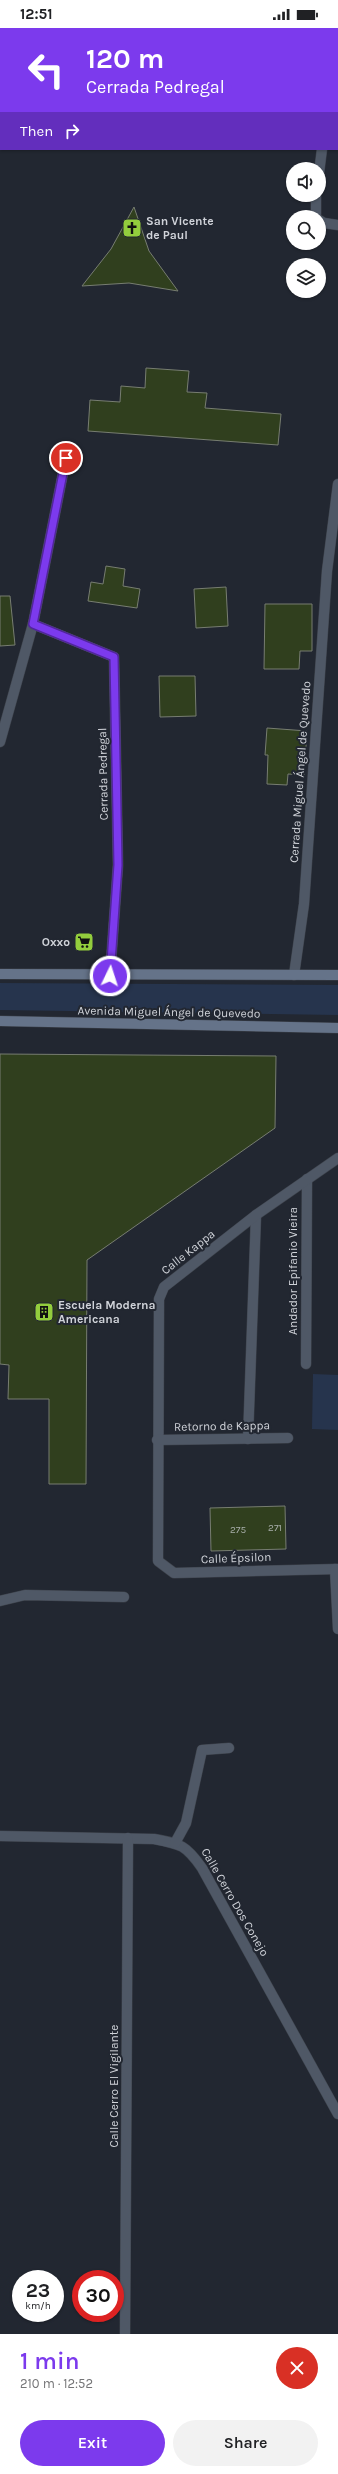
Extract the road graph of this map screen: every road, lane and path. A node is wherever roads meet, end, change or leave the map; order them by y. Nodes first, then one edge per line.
1 (322, 150) edge
2 (320, 162) edge
3 (326, 223) edge
4 (338, 225) edge
5 (66, 458) dead end
6 (338, 484) edge
7 (33, 624) junction
8 (0, 742) edge
9 (0, 974) edge
10 (294, 975) junction
11 (338, 975) edge
12 (110, 976) junction
13 (0, 1021) edge
14 (338, 1028) edge
15 (338, 1158) edge
16 (307, 1179) junction
17 (256, 1215) junction
18 (306, 1364) dead end
19 (288, 1438) dead end
20 (248, 1439) junction
21 (157, 1440) junction
22 (157, 1542) joint
23 (337, 1569) edge
24 (124, 1597) dead end
25 (0, 1602) edge
26 (338, 1629) edge
27 (229, 1748) dead end
28 (0, 1836) edge
29 (128, 1838) junction
30 (175, 1843) junction
31 (338, 2114) edge
32 (126, 2334) edge

1 - 2 street
3 - 4 street
5 - 7 street
6 - 10 street, Cerrada Miguel Ángel de Quevedo
7 - 8 street
7 - 12 street, Cerrada Pedregal
9 - 12 main road
10 - 11 main road
10 - 12 main road
13 - 14 main road, Avenida Miguel Ángel de Quevedo
15 - 16 street, Calle Kappa
16 - 17 street, Calle Kappa
16 - 18 street, Andador Epifanio Vieira
17 - 20 street
17 - 21 street, Calle Kappa
19 - 20 street, Retorno de Kappa
20 - 21 street, Retorno de Kappa
21 - 22 street, Calle Kappa
22 - 23 street, Calle Épsilon
23 - 26 street
24 - 25 street
27 - 30 street
28 - 29 street, Calle Cerro Dos Conejo
29 - 30 street, Calle Cerro Dos Conejo
29 - 32 street, Calle Cerro El Vigilante
30 - 31 street, Calle Cerro Dos Conejo

